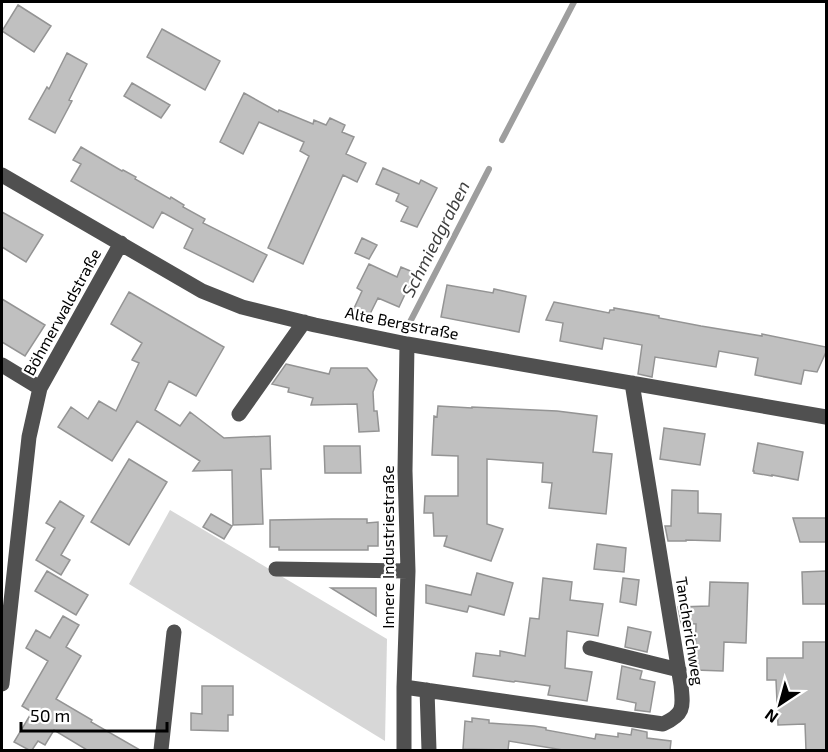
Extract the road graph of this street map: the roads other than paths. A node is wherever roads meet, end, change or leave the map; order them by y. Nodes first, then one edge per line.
1 (2, 175) edge
2 (121, 243) junction
3 (304, 322) junction
4 (407, 344) junction
5 (2, 365) edge
6 (632, 383) junction
7 (40, 388) junction
8 (239, 414) dead end
9 (826, 417) edge
10 (276, 569) dead end
11 (408, 572) junction
12 (174, 632) dead end
13 (590, 648) dead end
14 (679, 670) junction
15 (2, 684) edge
16 (405, 687) junction
17 (427, 690) junction
18 (161, 750) edge
19 (404, 750) edge
20 (429, 750) edge

1 - 2 street, Alte Bergstraße
2 - 3 street, Alte Bergstraße
2 - 7 street, Böhmerwaldstraße
3 - 4 street, Alte Bergstraße
3 - 8 street
4 - 6 street, Alte Bergstraße
4 - 11 street, Innere Industriestraße
5 - 7 street
6 - 9 street, Alte Bergstraße
6 - 14 street, Tancherichweg
7 - 15 street, Böhmerwaldstraße
10 - 11 street
11 - 16 street, Innere Industriestraße
12 - 18 street
13 - 14 street
14 - 17 street, Tancherichweg
16 - 17 street, Tancherichweg
16 - 19 street, Innere Industriestraße
17 - 20 street

